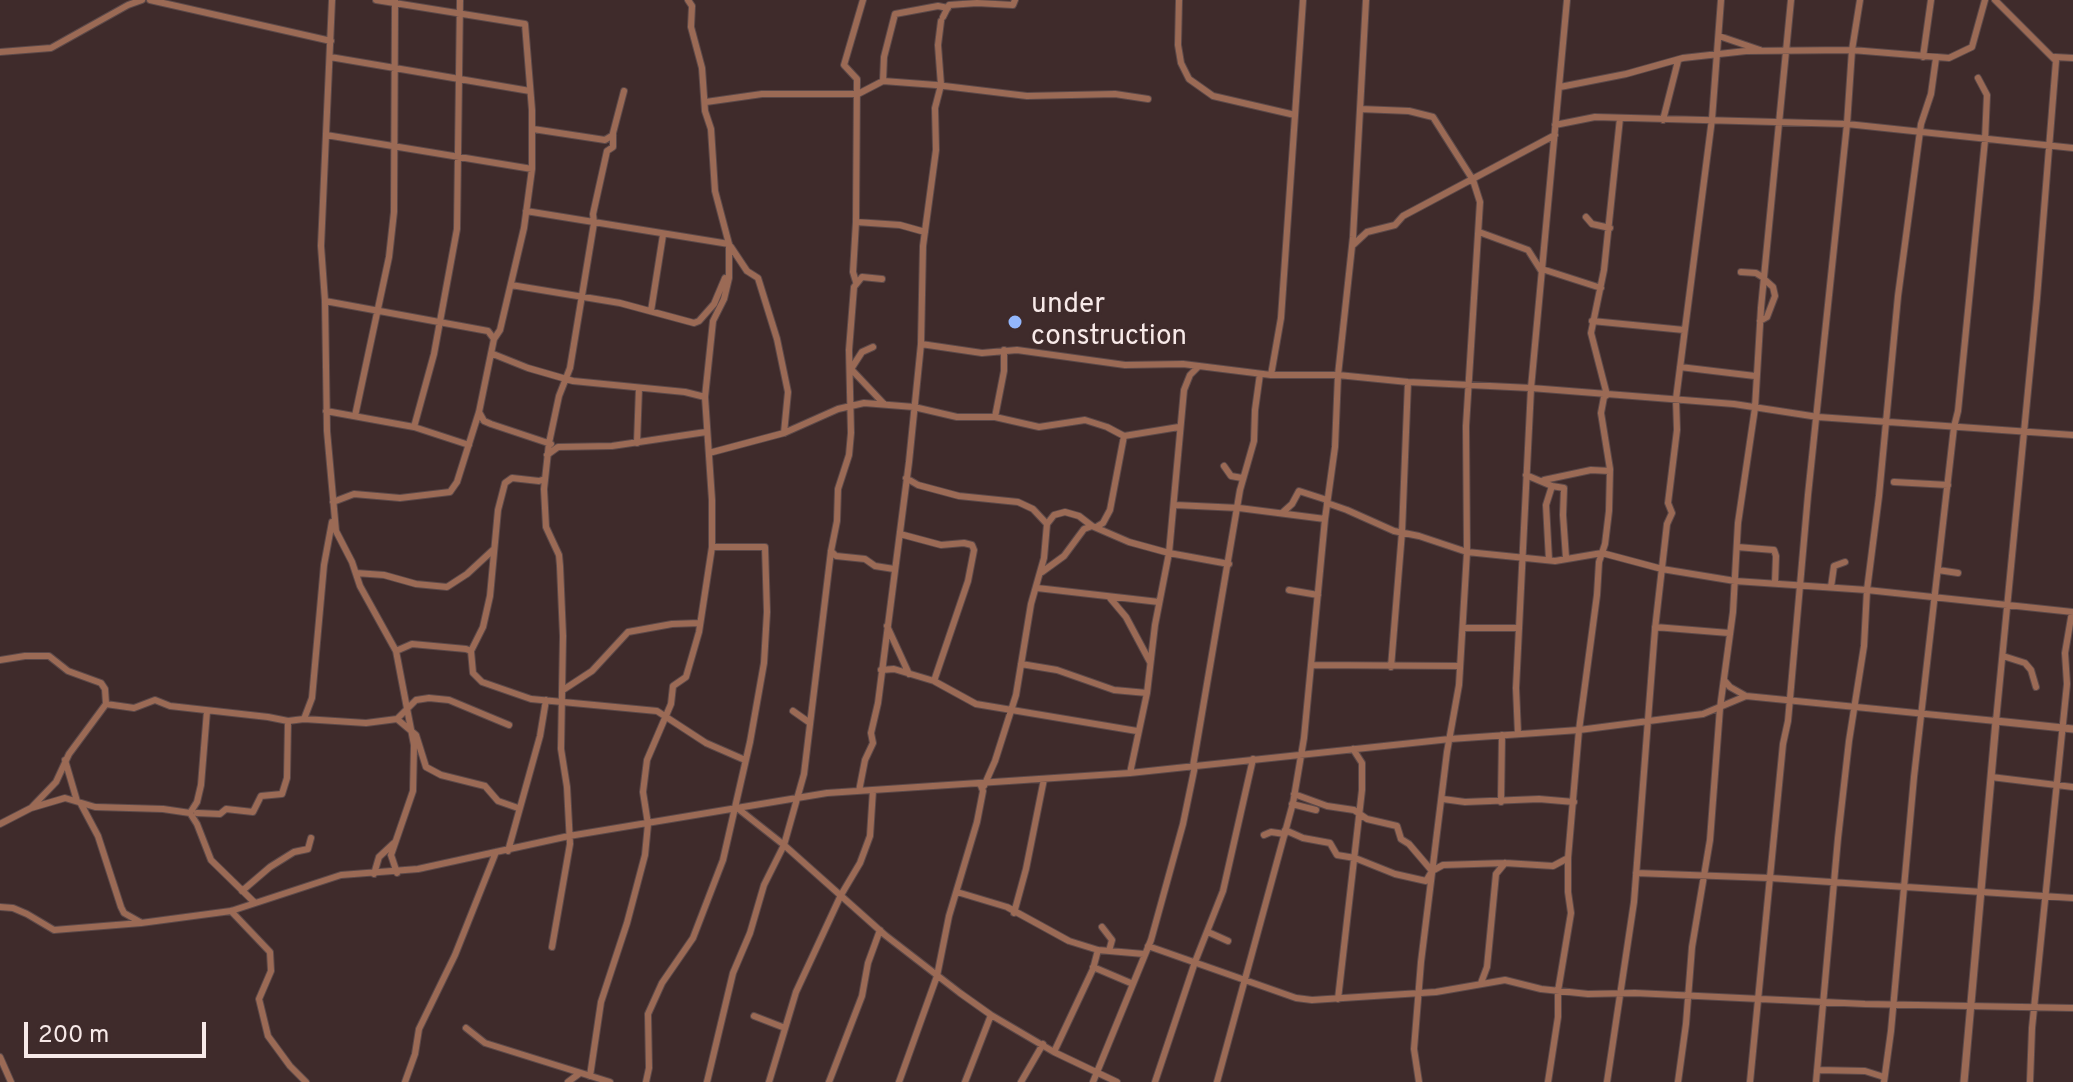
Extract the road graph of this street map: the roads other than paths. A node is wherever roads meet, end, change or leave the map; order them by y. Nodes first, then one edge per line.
1 (142, 0) edge
2 (150, 0) edge
3 (332, 0) edge
4 (376, 0) edge
5 (460, 0) edge
6 (688, 0) edge
7 (863, 0) edge
8 (1015, 0) edge
9 (1179, 0) edge
10 (1303, 0) edge
11 (1366, 0) edge
12 (1567, 0) edge
13 (1721, 0) edge
14 (1791, 0) edge
15 (1860, 0) edge
16 (1931, 0) edge
17 (1985, 0) edge
18 (1995, 0) edge
19 (166, 1) edge
20 (395, 1) edge
21 (948, 8) junction
22 (460, 14) junction
23 (1719, 36) junction
24 (331, 41) junction
25 (1852, 50) junction
26 (0, 52) edge
27 (1765, 52) junction
28 (1784, 52) junction
29 (1717, 54) junction
30 (330, 57) junction
31 (1923, 57) junction
32 (2055, 57) junction
33 (1936, 58) junction
34 (2073, 58) edge
35 (1679, 60) junction
36 (394, 68) junction
37 (1978, 78) dead end
38 (460, 80) junction
39 (883, 81) junction
40 (941, 85) junction
41 (1560, 87) junction
42 (530, 91) junction
43 (624, 91) dead end
44 (858, 94) junction
45 (1148, 99) dead end
46 (706, 102) junction
47 (1360, 109) junction
48 (1295, 115) junction
49 (1620, 118) junction
50 (1712, 119) junction
51 (1663, 120) junction
52 (1778, 122) junction
53 (1847, 124) junction
54 (1555, 125) junction
55 (533, 129) junction
56 (1920, 133) junction
57 (326, 135) junction
58 (613, 135) junction
59 (1555, 135) junction
60 (1985, 140) junction
61 (2049, 145) junction
62 (395, 146) junction
63 (2073, 148) edge
64 (459, 157) junction
65 (532, 169) junction
66 (1473, 180) junction
67 (526, 211) junction
68 (1586, 217) dead end
69 (856, 222) junction
70 (594, 223) junction
71 (1610, 228) junction
72 (925, 232) junction
73 (1479, 232) junction
74 (663, 235) junction
75 (729, 244) junction
76 (1352, 246) junction
77 (1542, 271) junction
78 (1741, 272) dead end
79 (1764, 278) junction
80 (882, 279) dead end
81 (856, 282) junction
82 (511, 285) junction
83 (1601, 288) junction
84 (580, 295) junction
85 (325, 301) junction
86 (651, 311) junction
87 (379, 312) junction
88 (1592, 321) junction
89 (1760, 321) junction
90 (439, 323) junction
91 (1684, 330) junction
92 (494, 339) junction
93 (921, 344) junction
94 (873, 347) dead end
95 (1004, 350) junction
96 (493, 354) junction
97 (1198, 367) junction
98 (1680, 367) junction
99 (851, 369) junction
100 (1260, 374) junction
101 (1271, 375) junction
102 (1338, 375) junction
103 (1755, 376) junction
104 (565, 379) junction
105 (1408, 382) junction
106 (1468, 384) junction
107 (639, 388) junction
108 (1531, 388) junction
109 (1607, 395) junction
110 (705, 397) junction
111 (1676, 399) junction
112 (884, 404) junction
113 (852, 405) junction
114 (914, 407) junction
115 (1755, 408) junction
116 (326, 411) junction
117 (479, 412) junction
118 (355, 416) junction
119 (995, 417) junction
120 (1818, 417) junction
121 (1886, 420) junction
122 (414, 427) junction
123 (1179, 427) junction
124 (1954, 427) junction
125 (706, 432) junction
126 (784, 433) junction
127 (2023, 433) junction
128 (2073, 435) edge
129 (1124, 436) junction
130 (549, 443) junction
131 (637, 443) junction
132 (469, 445) junction
133 (558, 447) junction
134 (709, 453) junction
135 (547, 455) junction
136 (1224, 466) dead end
137 (1610, 471) junction
138 (1526, 475) junction
139 (906, 478) junction
140 (1242, 478) junction
141 (545, 479) junction
142 (1544, 480) junction
143 (1894, 482) dead end
144 (1948, 485) junction
145 (1552, 486) junction
146 (333, 502) junction
147 (1327, 502) junction
148 (1175, 505) junction
149 (1239, 508) junction
150 (1282, 513) junction
151 (334, 517) junction
152 (1325, 519) junction
153 (1047, 524) junction
154 (1095, 526) junction
155 (1402, 532) junction
156 (900, 534) junction
157 (712, 547) junction
158 (1737, 547) junction
159 (494, 549) junction
160 (831, 551) junction
161 (1467, 552) junction
162 (1169, 553) junction
163 (1602, 553) junction
164 (1566, 558) junction
165 (1521, 559) junction
166 (1549, 560) junction
167 (1845, 562) dead end
168 (1229, 564) junction
169 (894, 569) junction
170 (1662, 569) junction
171 (1938, 570) junction
172 (356, 573) junction
173 (1041, 573) junction
174 (1958, 573) dead end
175 (1735, 581) junction
176 (1775, 583) junction
177 (1800, 585) junction
178 (1831, 587) junction
179 (1037, 588) junction
180 (1289, 590) dead end
181 (1867, 590) junction
182 (1318, 595) junction
183 (1110, 598) junction
184 (1934, 599) junction
185 (1159, 602) junction
186 (2008, 606) junction
187 (2072, 612) edge
188 (700, 623) junction
189 (886, 626) junction
190 (1655, 627) junction
191 (1463, 628) junction
192 (1519, 628) junction
193 (1729, 633) junction
194 (396, 651) junction
195 (471, 651) junction
196 (2003, 656) junction
197 (0, 660) edge
198 (1021, 664) junction
199 (1151, 665) junction
200 (1311, 665) junction
201 (1460, 666) junction
202 (1391, 667) junction
203 (881, 670) junction
204 (909, 674) junction
205 (1724, 680) junction
206 (934, 681) junction
207 (2036, 687) dead end
208 (563, 690) junction
209 (1147, 693) junction
210 (1746, 696) junction
211 (546, 700) junction
212 (1790, 700) junction
213 (562, 702) junction
214 (106, 704) junction
215 (1854, 705) junction
216 (1720, 708) junction
217 (1011, 710) junction
218 (207, 711) junction
219 (408, 711) junction
220 (793, 711) dead end
221 (1922, 713) junction
222 (665, 716) junction
223 (304, 719) junction
224 (397, 719) junction
225 (288, 721) junction
226 (1647, 721) junction
227 (1996, 721) junction
228 (810, 723) junction
229 (509, 725) dead end
230 (2062, 728) junction
231 (2073, 729) edge
232 (411, 730) junction
233 (1579, 730) junction
234 (1137, 731) junction
235 (1518, 734) junction
236 (1502, 735) junction
237 (1450, 739) junction
238 (1353, 749) junction
239 (1301, 754) junction
240 (1253, 759) junction
241 (65, 760) junction
242 (745, 760) junction
243 (1194, 766) junction
244 (1130, 773) junction
245 (1991, 777) junction
246 (1044, 779) junction
247 (986, 782) junction
248 (2059, 785) junction
249 (2073, 787) edge
250 (873, 790) junction
251 (859, 791) junction
252 (1294, 794) junction
253 (797, 797) junction
254 (1443, 799) junction
255 (1501, 802) junction
256 (1574, 802) junction
257 (79, 803) junction
258 (1292, 804) junction
259 (736, 807) junction
260 (31, 808) junction
261 (518, 808) junction
262 (1316, 810) dead end
263 (194, 813) junction
264 (1360, 813) junction
265 (0, 824) edge
266 (648, 824) junction
267 (1285, 832) junction
268 (1264, 835) dead end
269 (569, 836) junction
270 (311, 838) dead end
271 (394, 843) junction
272 (784, 845) junction
273 (508, 851) junction
274 (496, 852) junction
275 (1355, 858) junction
276 (1568, 858) junction
277 (1505, 863) junction
278 (1432, 871) junction
279 (397, 873) junction
280 (1636, 873) junction
281 (374, 874) junction
282 (1703, 874) junction
283 (1770, 878) junction
284 (1834, 883) junction
285 (1904, 886) junction
286 (242, 891) junction
287 (957, 892) junction
288 (1979, 892) junction
289 (841, 895) junction
290 (2045, 897) junction
291 (2073, 898) edge
292 (255, 903) junction
293 (0, 907) edge
294 (231, 911) junction
295 (1014, 913) junction
296 (141, 923) junction
297 (1102, 927) dead end
298 (880, 930) junction
299 (1208, 932) junction
300 (1228, 941) dead end
301 (1148, 946) junction
302 (552, 947) dead end
303 (1098, 950) junction
304 (1109, 951) junction
305 (1144, 954) junction
306 (1195, 962) junction
307 (1093, 967) junction
308 (937, 976) junction
309 (1246, 980) junction
310 (1481, 983) junction
311 (1133, 984) junction
312 (1558, 991) junction
313 (1418, 993) junction
314 (1621, 995) junction
315 (1689, 996) junction
316 (1338, 999) junction
317 (1758, 999) junction
318 (1822, 1003) junction
319 (1893, 1005) junction
320 (1970, 1005) junction
321 (2036, 1008) junction
322 (2073, 1008) edge
323 (991, 1015) junction
324 (754, 1016) dead end
325 (466, 1028) dead end
326 (785, 1028) junction
327 (1043, 1044) junction
328 (1054, 1052) junction
329 (0, 1057) edge
330 (1817, 1070) junction
331 (580, 1073) junction
332 (1096, 1073) junction
333 (590, 1076) junction
334 (1884, 1079) edge
335 (11, 1082) edge
336 (306, 1082) edge
337 (405, 1082) edge
338 (568, 1082) edge
339 (610, 1082) edge
340 (646, 1082) edge
341 (707, 1082) edge
342 (769, 1082) edge
343 (829, 1082) edge
344 (899, 1082) edge
345 (965, 1082) edge
346 (1021, 1082) edge
347 (1093, 1082) edge
348 (1117, 1082) edge
349 (1155, 1082) edge
350 (1217, 1082) edge
351 (1419, 1082) edge
352 (1548, 1082) edge
353 (1607, 1082) edge
354 (1678, 1082) edge
355 (1750, 1082) edge
356 (1816, 1082) edge
357 (1964, 1082) edge
358 (2030, 1082) edge

1 - 26 street
2 - 19 street
3 - 24 street
4 - 20 street
5 - 22 street
6 - 46 street
7 - 44 street
8 - 21 street
9 - 48 street
10 - 48 street
11 - 47 street
12 - 41 street
13 - 23 street
14 - 28 street
15 - 25 street
16 - 31 street
17 - 33 street
18 - 32 street
19 - 24 street
20 - 22 street
20 - 36 street
21 - 39 street
21 - 40 street
22 - 38 street
22 - 42 street
23 - 27 street
23 - 29 street
24 - 30 street
25 - 28 street
25 - 31 street
25 - 53 street
27 - 28 street
27 - 29 street
28 - 52 street
29 - 35 street
29 - 50 street
30 - 36 street
30 - 57 street
31 - 33 street
32 - 34 street
32 - 61 street
33 - 56 street
35 - 41 street
35 - 51 street
36 - 38 street
36 - 62 street
37 - 60 street
38 - 42 street
38 - 64 street
39 - 40 street
39 - 44 street
40 - 45 street
40 - 72 street
41 - 54 street
42 - 55 street
43 - 58 street
44 - 46 street
44 - 69 street
46 - 75 street
47 - 66 street
47 - 76 street
48 - 101 street
49 - 51 street
49 - 54 street
49 - 71 street
50 - 51 street
50 - 52 street
50 - 91 street
52 - 53 street
52 - 79 street
53 - 56 street
53 - 120 street
54 - 59 street
55 - 58 street
55 - 65 street
56 - 60 street
56 - 121 street
57 - 62 street
57 - 85 street
58 - 70 street
59 - 66 street
59 - 77 street
60 - 61 street
60 - 124 street
61 - 63 street
61 - 127 street
62 - 64 street
62 - 87 street
64 - 65 street
64 - 90 street
65 - 67 street
66 - 73 street
66 - 76 street
67 - 70 street
67 - 82 street
68 - 71 street
69 - 72 street
69 - 81 street
70 - 74 street
70 - 84 street
71 - 83 street
72 - 93 street
73 - 77 street
73 - 106 street
74 - 75 street
74 - 86 street
75 - 86 street
75 - 110 street
75 - 126 street
76 - 102 street
77 - 83 street
77 - 108 street
78 - 79 street
79 - 89 street
79 - 89 street
80 - 81 street
81 - 99 street
82 - 84 street
82 - 92 street
83 - 88 street
84 - 86 street
84 - 104 street
85 - 87 street
85 - 116 street
87 - 90 street
87 - 118 street
88 - 91 street
88 - 109 street
89 - 103 street
90 - 92 street
90 - 122 street
91 - 98 street
92 - 96 street
93 - 95 street
93 - 114 street
94 - 99 street
95 - 97 street
95 - 119 street
96 - 104 street
96 - 117 street
97 - 100 street
97 - 123 street
98 - 103 street
98 - 111 street
99 - 112 street
99 - 113 street
100 - 101 street
100 - 140 street
101 - 102 street
102 - 105 street
102 - 147 street
103 - 115 street
104 - 107 street
104 - 130 street
105 - 106 street
105 - 155 street
106 - 108 street
106 - 161 street
107 - 110 street
107 - 131 street
108 - 109 street
108 - 138 street
109 - 111 street
109 - 137 street
110 - 125 street
111 - 115 street
111 - 170 street
112 - 113 street
112 - 114 street
113 - 126 street
113 - 160 street
114 - 119 street
114 - 139 street
115 - 120 street
115 - 158 street
116 - 118 street
116 - 146 street
117 - 130 street
117 - 132 street
118 - 122 street
119 - 129 street
120 - 121 street
120 - 177 street
121 - 124 street
121 - 181 street
122 - 132 street
123 - 129 street
123 - 148 street
124 - 127 street
124 - 144 street
125 - 131 street
125 - 134 street
126 - 134 street
127 - 128 street
127 - 186 street
129 - 154 street
130 - 133 street
130 - 135 street
131 - 133 street
132 - 146 street
133 - 135 street
134 - 157 street
135 - 141 street
136 - 140 street
137 - 142 street
137 - 163 street
138 - 142 street
138 - 165 street
139 - 153 street
139 - 156 street
140 - 149 street
141 - 159 street
141 - 208 street
142 - 145 street
143 - 144 street
144 - 171 street
145 - 164 street
145 - 166 street
146 - 151 street
147 - 150 street
147 - 152 street
147 - 155 street
148 - 149 street
148 - 162 street
149 - 150 street
149 - 168 street
150 - 152 street
151 - 172 street
151 - 223 street
152 - 182 street
153 - 154 street
153 - 173 street
154 - 162 street
154 - 173 street
155 - 161 street
155 - 202 street
156 - 169 street
156 - 206 street
157 - 188 street
157 - 242 street
158 - 175 street
158 - 176 street
159 - 172 street
159 - 195 street
160 - 169 street
160 - 228 street
161 - 165 street
161 - 191 street
162 - 168 street
162 - 185 street
163 - 164 street
163 - 170 street
163 - 233 street
164 - 166 street
165 - 166 street
165 - 192 street
167 - 178 street
168 - 243 street
169 - 189 street
170 - 175 street
170 - 190 street
171 - 174 street
171 - 184 street
172 - 194 street
173 - 179 street
175 - 176 street
175 - 193 street
176 - 177 street
177 - 178 street
177 - 212 street
178 - 181 street
179 - 183 street
179 - 198 street
180 - 182 street
181 - 184 street
181 - 215 street
182 - 200 street
183 - 185 street
183 - 199 street
184 - 186 street
184 - 221 street
185 - 199 street
186 - 187 street
186 - 196 street
187 - 230 street
188 - 208 street
188 - 222 street
189 - 203 street
189 - 204 street
190 - 193 street
190 - 226 street
191 - 192 street
191 - 201 street
192 - 235 street
193 - 205 street
194 - 195 street
194 - 219 street
195 - 211 street
196 - 207 street
196 - 227 street
197 - 214 street
198 - 209 street
198 - 217 street
199 - 209 street
200 - 202 street
200 - 239 street
201 - 202 street
201 - 237 street
203 - 204 street
203 - 251 street
204 - 206 street
205 - 210 street
205 - 216 street
206 - 217 street
208 - 213 street
209 - 234 street
210 - 212 street
210 - 216 street
211 - 213 street
211 - 261 street
212 - 215 street
212 - 283 street
213 - 222 street
213 - 269 street
214 - 218 street
214 - 241 street
215 - 221 street
215 - 284 street
216 - 226 street
216 - 282 street
217 - 234 street
217 - 247 street
218 - 225 street
218 - 263 street
219 - 224 street
219 - 229 street
219 - 232 street
220 - 228 street
221 - 227 street
221 - 285 street
222 - 242 street
222 - 266 street
223 - 224 street
223 - 225 street
224 - 232 street
225 - 263 street
226 - 233 street
226 - 280 street
227 - 230 street
227 - 245 street
228 - 253 street
230 - 231 street
230 - 248 street
232 - 261 street
232 - 271 street
233 - 235 street
233 - 256 street
234 - 244 street
235 - 236 street
236 - 237 street
236 - 255 street
237 - 238 street
237 - 254 street
238 - 239 street
238 - 264 street
239 - 240 street
239 - 252 street
240 - 243 street
240 - 299 street
241 - 257 street
241 - 260 street
242 - 259 street
243 - 244 street
243 - 301 street
244 - 246 street
245 - 248 street
245 - 288 street
246 - 247 street
246 - 295 street
247 - 250 street
247 - 287 street
248 - 249 street
248 - 290 street
250 - 251 street
250 - 289 street
251 - 253 street
252 - 258 street
252 - 264 street
253 - 259 street
253 - 272 street
254 - 255 street
254 - 278 street
255 - 256 street
256 - 276 street
257 - 260 street
257 - 263 street
257 - 296 street
258 - 262 street
258 - 267 street
259 - 266 street
259 - 272 street
259 - 340 street
260 - 265 street
261 - 273 street
263 - 286 street
264 - 275 street
264 - 278 street
266 - 269 street
266 - 333 street
267 - 268 street
267 - 275 street
267 - 309 street
269 - 273 street
269 - 302 street
270 - 286 street
271 - 279 street
271 - 281 street
272 - 289 street
272 - 341 street
273 - 274 street
274 - 279 street
274 - 337 street
275 - 278 street
275 - 316 street
276 - 277 street
276 - 312 street
277 - 278 street
277 - 310 street
278 - 313 street
279 - 281 street
280 - 282 street
280 - 314 street
281 - 292 street
282 - 283 street
282 - 315 street
283 - 284 street
283 - 317 street
284 - 285 street
284 - 318 street
285 - 288 street
285 - 319 street
286 - 292 street
287 - 295 street
287 - 308 street
288 - 290 street
288 - 320 street
289 - 298 street
289 - 326 street
290 - 291 street
290 - 321 street
292 - 294 street
293 - 296 street
294 - 296 street
294 - 336 street
295 - 303 street
297 - 304 street
298 - 308 street
298 - 343 street
299 - 300 street
299 - 306 street
301 - 305 street
301 - 306 street
303 - 304 street
303 - 307 street
304 - 305 street
305 - 311 street
306 - 309 street
306 - 349 street
307 - 311 street
307 - 328 street
308 - 323 street
308 - 344 street
309 - 316 street
309 - 350 street
310 - 312 street
310 - 313 street
311 - 332 street
312 - 314 street
312 - 352 street
313 - 316 street
313 - 351 street
314 - 315 street
314 - 353 street
315 - 317 street
315 - 354 street
317 - 318 street
317 - 355 street
318 - 319 street
318 - 330 street
319 - 320 street
319 - 334 street
320 - 321 street
320 - 357 street
321 - 322 street
321 - 358 street
323 - 327 street
323 - 345 street
324 - 326 street
325 - 331 street
326 - 342 street
327 - 328 street
327 - 346 street
328 - 332 street
329 - 335 street
330 - 334 street
330 - 356 street
331 - 333 street
331 - 338 street
332 - 347 street
332 - 348 street
333 - 339 street

